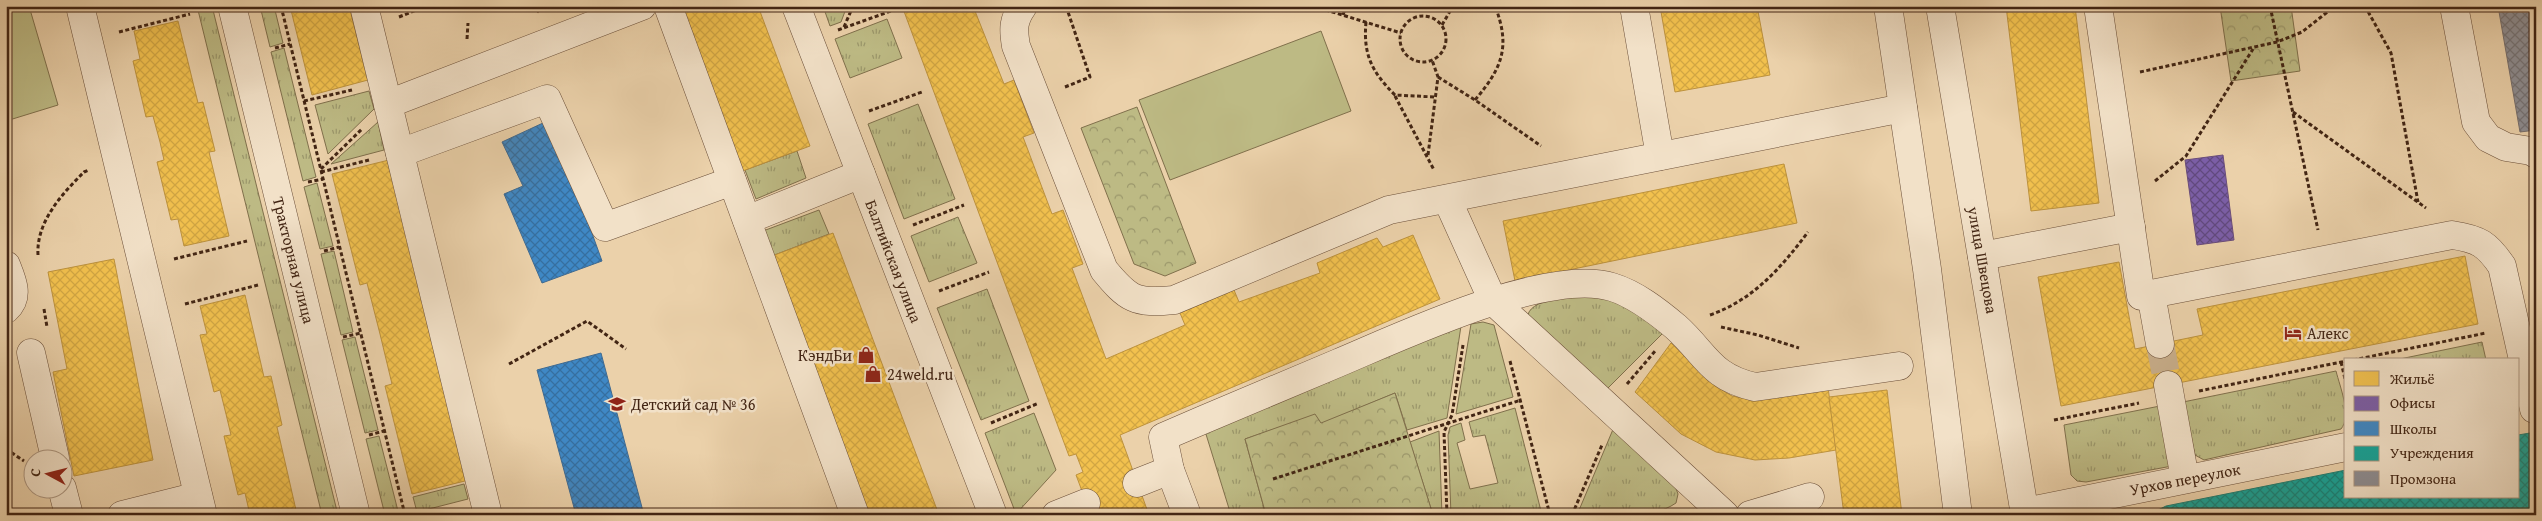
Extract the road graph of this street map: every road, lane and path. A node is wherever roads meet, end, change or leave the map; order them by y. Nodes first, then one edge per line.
1 (80, 6) edge
2 (232, 6) edge
3 (281, 6) edge
4 (364, 6) edge
5 (642, 6) edge
6 (668, 6) edge
7 (796, 6) edge
8 (853, 6) edge
9 (1024, 6) edge
10 (1066, 6) edge
11 (1313, 6) edge
12 (1329, 6) edge
13 (1346, 6) edge
14 (1452, 6) edge
15 (1495, 6) edge
16 (1634, 6) edge
17 (1888, 6) edge
18 (1940, 6) edge
19 (2098, 6) edge
20 (2270, 6) edge
21 (2335, 6) edge
22 (2366, 6) edge
23 (2454, 6) edge
24 (891, 11) dead end
25 (1334, 11) junction
26 (190, 14) dead end
27 (1343, 15) junction
28 (1366, 22) junction
29 (1442, 25) junction
30 (844, 28) junction
31 (114, 33) dead end
32 (1401, 34) junction
33 (809, 40) junction
34 (2277, 42) junction
35 (290, 44) junction
36 (2254, 48) junction
37 (267, 50) dead end
38 (1432, 60) junction
39 (1438, 78) junction
40 (2109, 78) junction
41 (922, 92) dead end
42 (385, 93) junction
43 (1395, 95) junction
44 (1036, 97) junction
45 (1436, 97) junction
46 (1475, 100) junction
47 (304, 102) junction
48 (1903, 108) junction
49 (2292, 112) junction
50 (840, 122) junction
51 (400, 153) junction
52 (2536, 154) edge
53 (1428, 156) junction
54 (1660, 156) junction
55 (116, 162) junction
56 (321, 170) junction
57 (1584, 172) junction
58 (861, 174) junction
59 (323, 178) junction
60 (732, 181) junction
61 (300, 184) dead end
62 (1447, 199) junction
63 (2418, 202) junction
64 (964, 205) dead end
65 (2129, 215) junction
66 (747, 220) junction
67 (2452, 234) junction
68 (884, 236) junction
69 (247, 241) dead end
70 (340, 247) junction
71 (317, 252) dead end
72 (38, 256) dead end
73 (1982, 256) junction
74 (168, 260) dead end
75 (2324, 260) junction
76 (6, 265) edge
77 (989, 272) dead end
78 (258, 285) dead end
79 (2151, 294) junction
80 (910, 302) junction
81 (44, 304) dead end
82 (180, 305) dead end
83 (1481, 305) junction
84 (6, 310) edge
85 (1714, 324) dead end
86 (2517, 327) junction
87 (361, 333) junction
88 (338, 339) dead end
89 (2160, 344) tunnel mouth
90 (626, 348) dead end
91 (1802, 350) dead end
92 (30, 353) joint
93 (1508, 354) dead end
94 (2363, 358) edge
95 (2341, 362) dead end
96 (509, 364) dead end
97 (1899, 366) dead end
98 (2344, 375) edge
99 (2168, 385) tunnel mouth
100 (1521, 400) junction
101 (1039, 404) dead end
102 (2529, 410) edge
103 (1446, 424) junction
104 (384, 431) junction
105 (962, 435) junction
106 (362, 437) dead end
107 (2344, 447) edge
108 (53, 448) edge
109 (6, 449) edge
110 (22, 459) edge
111 (1170, 470) junction
112 (1273, 479) dead end
113 (2186, 479) junction
114 (1137, 483) dead end
115 (1810, 497) dead end
116 (64, 498) edge
117 (1086, 503) dead end
118 (200, 505) edge
119 (2025, 513) edge
120 (486, 514) edge
121 (68, 515) edge
122 (122, 515) edge
123 (356, 515) edge
124 (405, 515) edge
125 (855, 515) edge
126 (993, 515) edge
127 (1056, 515) edge
128 (1187, 515) edge
129 (1447, 515) edge
130 (1550, 515) edge
131 (1725, 515) edge
132 (1750, 515) edge
133 (1958, 515) edge

1 - 55 street
2 - 123 street, Тракторная улица
3 - 35 path
4 - 42 street
5 - 42 street
6 - 60 street
7 - 33 street, Балтийская улица
8 - 30 path
9 - 44 street
10 - 44 path
11 - 25 path
12 - 25 path
13 - 27 path
14 - 29 path
15 - 46 path
16 - 54 street
17 - 48 street
18 - 73 street, улица Швецова
19 - 40 street
20 - 34 path
21 - 34 path
22 - 63 path
23 - 52 street
24 - 30 path
25 - 27 path
26 - 31 path
27 - 28 path
28 - 32 path
28 - 43 path
29 - 32 path
29 - 38 path
30 - 33 path
32 - 38 path
33 - 50 street, Балтийская улица
34 - 36 path
34 - 49 path
35 - 37 path
35 - 47 path
36 - 40 path
36 - 65 path
38 - 39 path
39 - 45 path
39 - 46 path
40 - 65 street
41 - 50 path
42 - 47 path
42 - 51 street
42 - 56 path
43 - 45 path
43 - 53 path
44 - 62 street
45 - 53 path
46 - 57 path
47 - 56 path
48 - 54 street
48 - 133 street
49 - 63 path
49 - 75 path
50 - 58 street, Балтийская улица
51 - 56 path
51 - 60 street
51 - 120 street
53 - 62 path
54 - 57 street
55 - 72 path
55 - 118 street
56 - 59 path
57 - 62 street
58 - 66 street
58 - 68 street, Балтийская улица
59 - 61 path
59 - 70 path
60 - 66 street
62 - 83 street
63 - 67 path
64 - 68 path
65 - 73 street
65 - 79 street
66 - 125 street
67 - 75 street
67 - 86 street
68 - 80 street, Балтийская улица
69 - 74 path
70 - 71 path
70 - 87 path
73 - 119 street, улица Швецова
75 - 79 street
76 - 84 street
77 - 80 path
78 - 82 path
79 - 89 street
80 - 105 street, Балтийская улица
81 - 92 path
83 - 97 street
83 - 103 path
83 - 111 street
83 - 131 street
85 - 91 path
86 - 94 path
86 - 102 street
87 - 88 path
87 - 104 path
90 - 96 path
92 - 108 street
93 - 100 path
95 - 98 path
99 - 113 street
100 - 103 path
100 - 130 path
101 - 105 path
103 - 112 path
103 - 129 path
104 - 106 path
104 - 124 path
105 - 126 street, Балтийская улица
107 - 113 street, Урхов переулок
109 - 110 path
111 - 114 street
111 - 128 street
113 - 119 street, Урхов переулок
115 - 132 street
116 - 121 street
117 - 127 street
118 - 122 street

